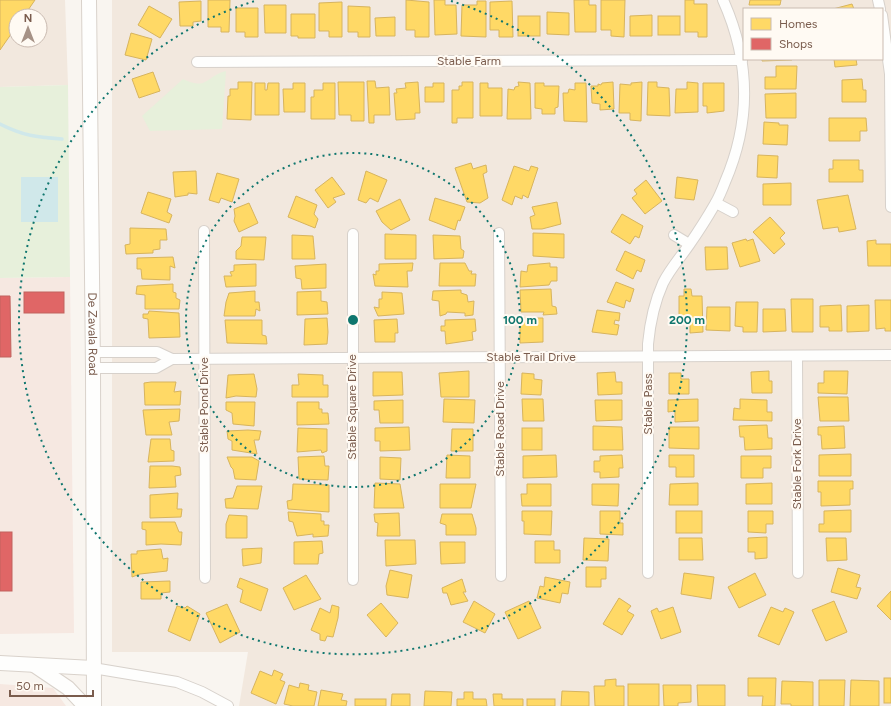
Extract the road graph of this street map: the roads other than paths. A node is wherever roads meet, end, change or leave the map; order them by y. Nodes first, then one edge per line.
1 (89, 0) edge
2 (723, 0) edge
3 (883, 20) edge
4 (890, 59) edge
5 (742, 60) junction
6 (197, 62) dead end
7 (716, 203) junction
8 (891, 207) edge
9 (733, 212) dead end
10 (204, 231) dead end
11 (499, 233) dead end
12 (352, 234) dead end
13 (674, 235) dead end
14 (689, 244) junction
15 (93, 352) junction
16 (891, 355) edge
17 (797, 356) junction
18 (648, 357) junction
19 (500, 358) junction
20 (172, 359) junction
21 (204, 359) junction
22 (352, 359) junction
23 (93, 368) junction
24 (648, 573) dead end
25 (798, 573) dead end
26 (501, 576) dead end
27 (205, 578) dead end
28 (353, 580) dead end
29 (0, 663) edge
30 (34, 665) junction
31 (93, 668) junction
32 (85, 706) edge
33 (94, 706) edge
34 (228, 706) edge

1 - 15 main road, De Zavala Road
2 - 5 street, Stable Pass
3 - 4 street
4 - 8 street
5 - 6 street, Stable Farm
5 - 7 street, Stable Pass
7 - 9 street
7 - 14 street, Stable Pass
10 - 21 street, Stable Pond Drive
11 - 19 street, Stable Road Drive
12 - 22 street, Stable Square Drive
13 - 14 street
14 - 18 street, Stable Pass
15 - 20 street, Stable Trail Drive
15 - 23 main road, De Zavala Road
16 - 17 street, Stable Trail Drive
17 - 18 street, Stable Trail Drive
17 - 25 street, Stable Fork Drive
18 - 19 street, Stable Trail Drive
18 - 24 street, Stable Pass
19 - 22 street, Stable Trail Drive
19 - 26 street, Stable Road Drive
20 - 21 street, Stable Trail Drive
20 - 23 street, Stable Trail Drive
21 - 22 street, Stable Trail Drive
21 - 27 street, Stable Pond Drive
22 - 28 street, Stable Square Drive
23 - 31 main road, De Zavala Road
29 - 30 main road
30 - 31 main road
30 - 32 main road
31 - 33 main road, De Zavala Road
31 - 34 street

